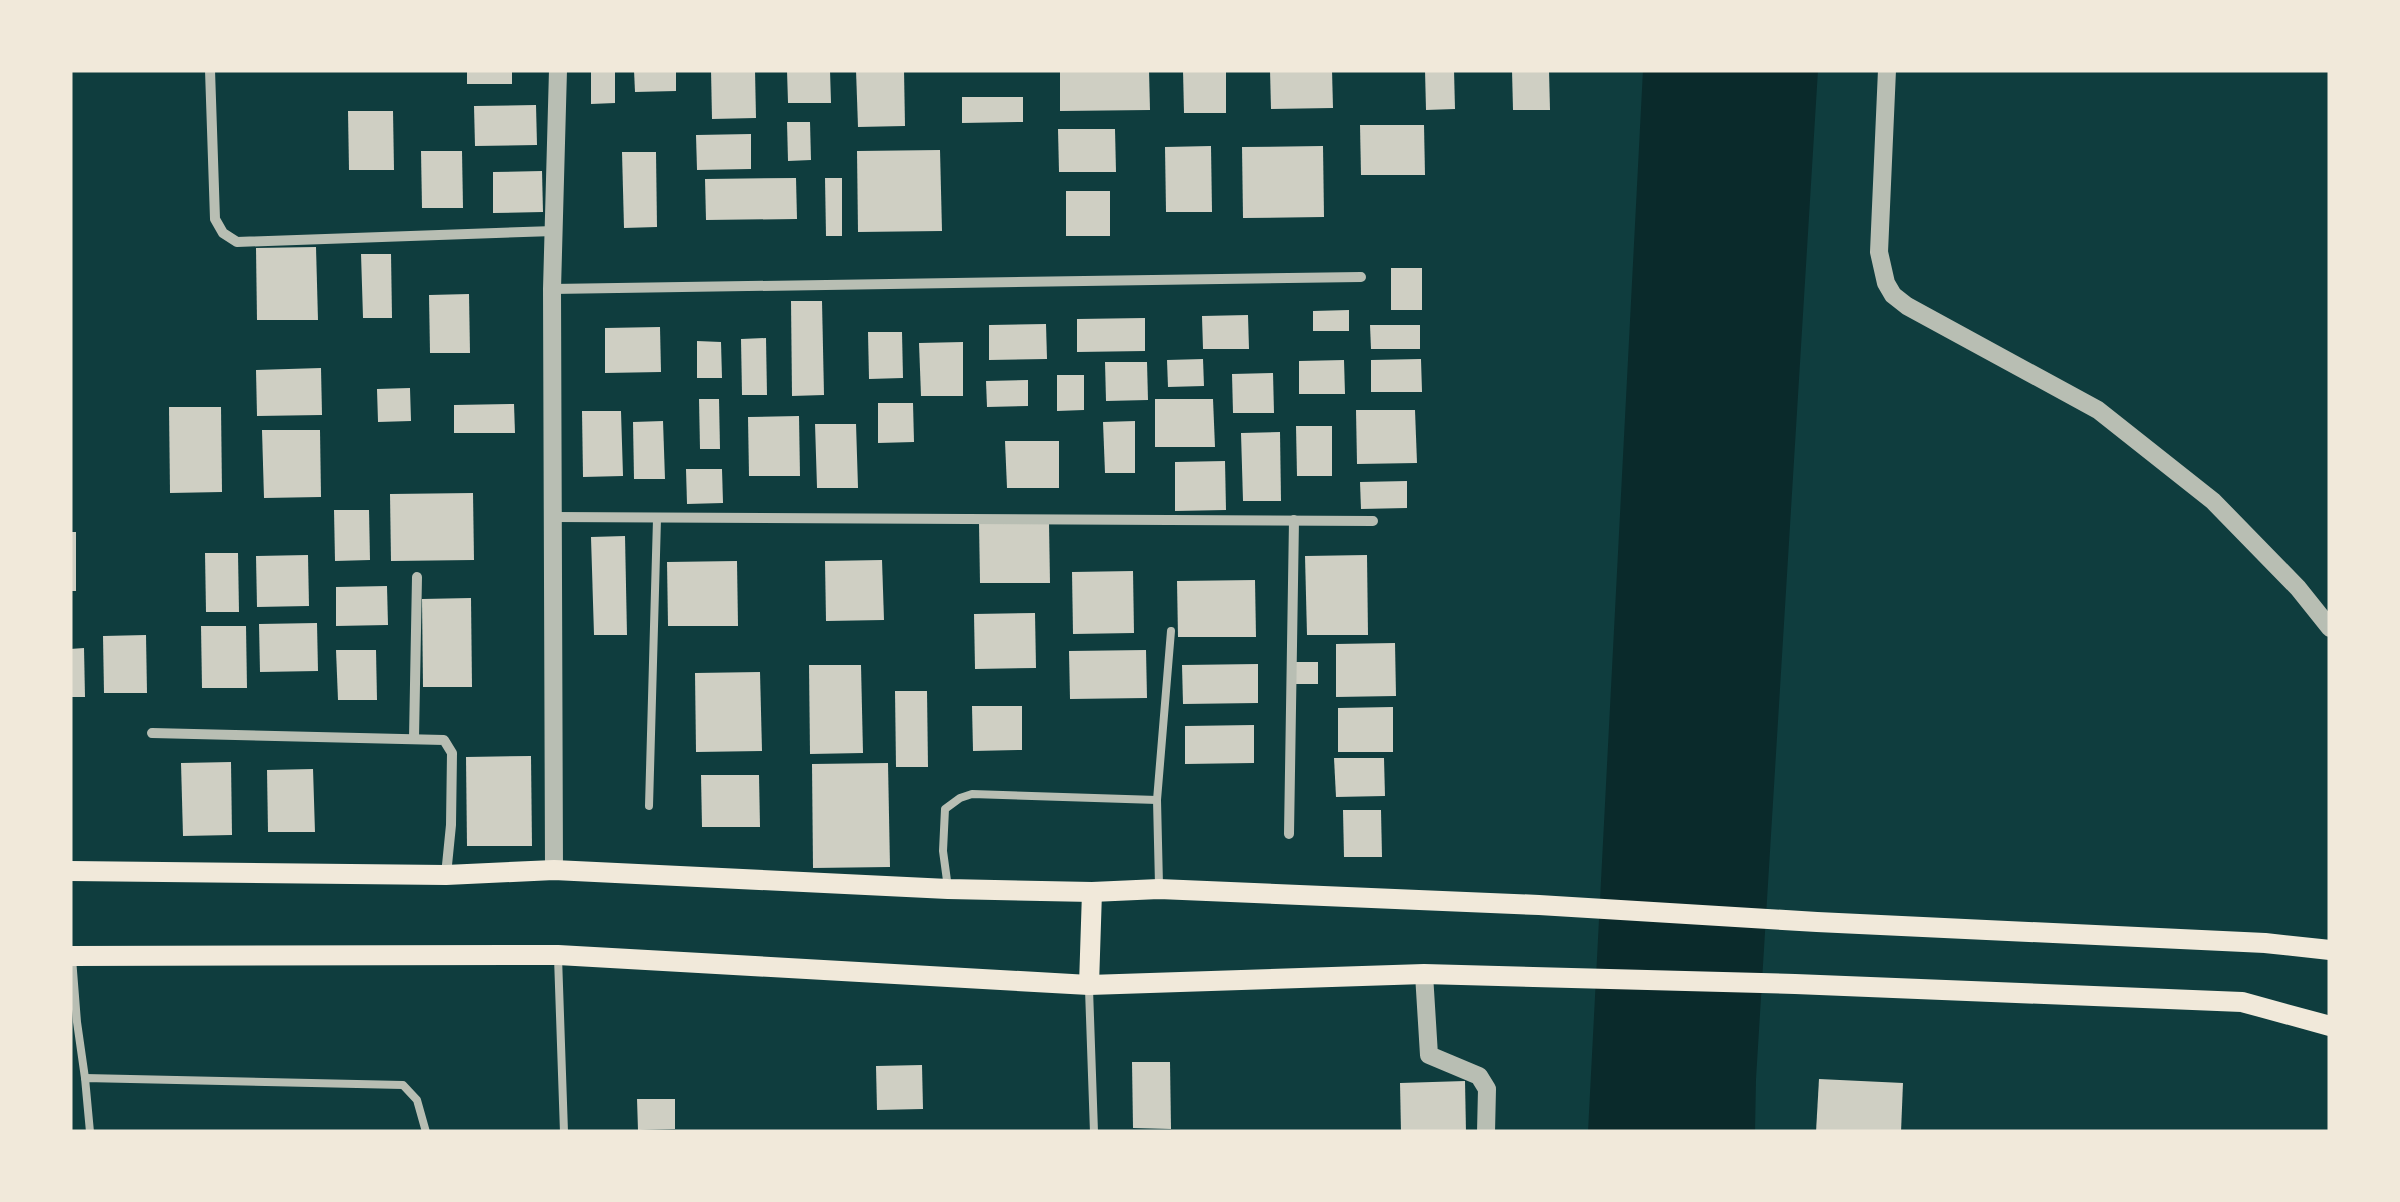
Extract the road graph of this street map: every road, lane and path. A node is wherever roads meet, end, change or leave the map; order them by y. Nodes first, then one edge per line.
1 (210, 70) edge
2 (558, 70) edge
3 (1887, 70) edge
4 (554, 231) junction
5 (1361, 276) dead end
6 (552, 288) junction
7 (554, 517) junction
8 (657, 519) junction
9 (1294, 520) junction
10 (1374, 520) dead end
11 (417, 577) dead end
12 (2330, 628) edge
13 (1171, 630) dead end
14 (152, 733) dead end
15 (414, 738) junction
16 (1157, 800) junction
17 (649, 806) dead end
18 (1289, 834) dead end
19 (554, 870) junction
20 (70, 871) edge
21 (446, 875) junction
22 (948, 889) junction
23 (1159, 889) junction
24 (1092, 892) junction
25 (71, 950) edge
26 (2330, 950) edge
27 (558, 955) junction
28 (1424, 974) junction
29 (1089, 985) junction
30 (2330, 1026) edge
31 (86, 1078) junction
32 (90, 1132) edge
33 (426, 1132) edge
34 (564, 1132) edge
35 (1094, 1132) edge
36 (1486, 1132) edge

1 - 4 street
2 - 4 street
3 - 12 street
4 - 6 street
5 - 6 street
6 - 7 street
7 - 8 street
7 - 19 street
8 - 9 street
8 - 17 lane
9 - 10 street
9 - 18 street
11 - 15 street
13 - 16 lane
14 - 15 street
15 - 21 street
16 - 22 lane
16 - 23 lane
19 - 21 main road
19 - 22 main road
20 - 21 main road
22 - 24 main road
23 - 24 main road
23 - 26 main road
24 - 29 main road
25 - 27 main road
25 - 31 lane
27 - 29 main road
27 - 34 lane
28 - 29 main road
28 - 30 main road
28 - 36 street
29 - 35 lane
31 - 32 lane
31 - 33 lane

